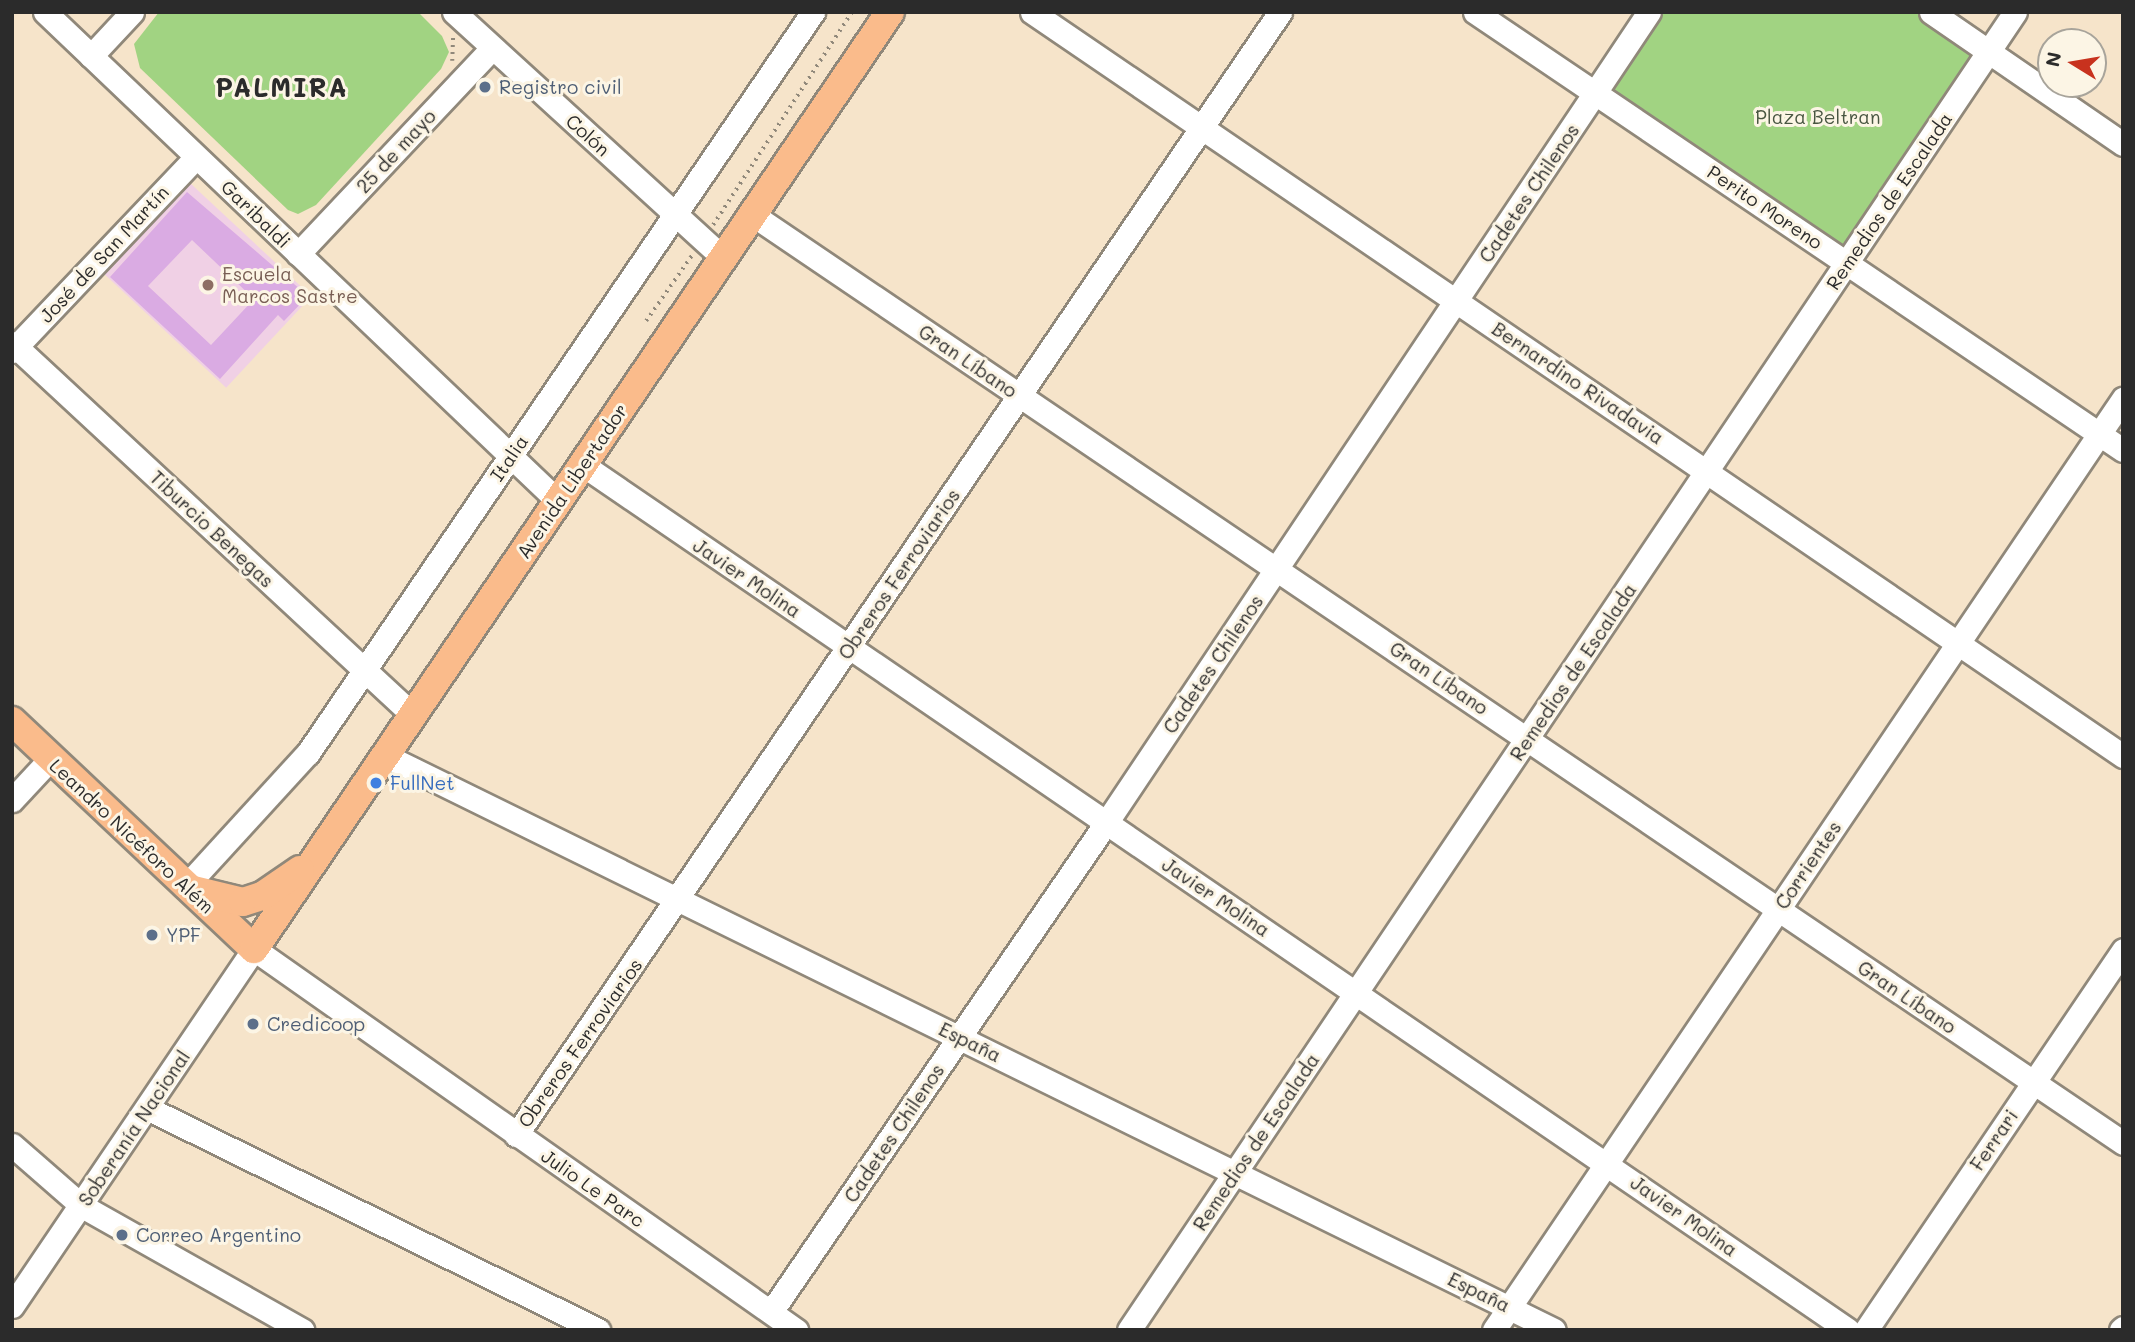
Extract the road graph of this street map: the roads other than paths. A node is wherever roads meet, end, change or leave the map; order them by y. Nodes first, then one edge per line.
1 (45, 12) edge
2 (132, 12) edge
3 (813, 12) edge
4 (1032, 12) edge
5 (1280, 12) edge
6 (1475, 12) edge
7 (1649, 12) edge
8 (1931, 12) edge
9 (2015, 12) edge
10 (890, 13) edge
11 (452, 22) edge
12 (492, 48) junction
13 (1989, 52) junction
14 (91, 56) junction
15 (1595, 94) junction
16 (1201, 128) junction
17 (2123, 144) edge
18 (196, 157) junction
19 (675, 215) junction
20 (752, 215) junction
21 (713, 249) junction
22 (298, 254) junction
23 (1847, 262) junction
24 (1457, 301) junction
25 (14, 347) edge
26 (1020, 395) junction
27 (2123, 399) edge
28 (2099, 434) junction
29 (2123, 450) edge
30 (510, 457) junction
31 (583, 465) junction
32 (1706, 471) junction
33 (558, 501) junction
34 (1276, 570) junction
35 (1958, 643) junction
36 (850, 648) junction
37 (365, 672) junction
38 (413, 715) junction
39 (12, 722) edge
40 (1529, 738) junction
41 (2123, 756) edge
42 (386, 757) junction
43 (51, 758) junction
44 (12, 800) edge
45 (1106, 823) junction
46 (314, 860) junction
47 (185, 887) junction
48 (679, 899) junction
49 (1778, 909) junction
50 (254, 949) junction
51 (2123, 950) edge
52 (1357, 992) junction
53 (960, 1037) junction
54 (2033, 1083) junction
55 (148, 1108) junction
56 (516, 1135) junction
57 (2123, 1143) edge
58 (12, 1145) edge
59 (1607, 1163) junction
60 (1235, 1173) junction
61 (82, 1206) junction
62 (12, 1306) edge
63 (1509, 1306) junction
64 (771, 1312) junction
65 (302, 1330) edge
66 (598, 1330) edge
67 (796, 1330) edge
68 (1129, 1330) edge
69 (1493, 1330) edge
70 (1554, 1330) edge
71 (1848, 1330) edge
72 (1866, 1330) edge

1 - 14 street, Garibaldi
2 - 14 street
3 - 19 street, Italia
4 - 16 street, Bernardino Rivadavia
5 - 16 street, Obreros Ferroviarios
6 - 15 street, Perito Moreno
7 - 15 street, Cadetes Chilenos
8 - 13 street
9 - 13 street, Remedios de Escalada
10 - 20 main road, Avenida Libertador
11 - 12 street, Colón
12 - 19 street, Colón
12 - 22 street, 25 de mayo
13 - 17 street
13 - 23 street, Remedios de Escalada
14 - 18 street, Garibaldi
15 - 23 street, Perito Moreno
15 - 24 street, Cadetes Chilenos
16 - 24 street, Bernardino Rivadavia
16 - 26 street, Obreros Ferroviarios
18 - 22 street, Garibaldi
18 - 25 street, José de San Martín
19 - 21 street, Colón
19 - 30 street, Italia
20 - 21 main road, Avenida Libertador
20 - 26 street, Gran Líbano
21 - 31 main road, Avenida Libertador
22 - 30 street, Garibaldi
23 - 28 street, Perito Moreno
23 - 32 street, Remedios de Escalada
24 - 32 street, Bernardino Rivadavia
24 - 34 street, Cadetes Chilenos
25 - 37 street, Tiburcio Benegas
26 - 34 street, Gran Líbano
26 - 36 street, Obreros Ferroviarios
27 - 28 street, Corrientes
28 - 29 street, Perito Moreno
28 - 35 street, Corrientes
30 - 33 street, Garibaldi
30 - 37 street, Italia
31 - 33 main road, Avenida Libertador
31 - 36 street, Javier Molina
32 - 35 street, Bernardino Rivadavia
32 - 40 street, Remedios de Escalada
33 - 38 main road, Avenida Libertador
34 - 40 street, Gran Líbano
34 - 45 street, Cadetes Chilenos
35 - 41 street, Bernardino Rivadavia
35 - 49 street, Corrientes
36 - 45 street, Javier Molina
36 - 48 street, Obreros Ferroviarios
37 - 38 street, Tiburcio Benegas
37 - 47 street, Italia
38 - 42 main road, Avenida Libertador
39 - 43 main road, Leandro Nicéforo Além
40 - 49 street, Gran Líbano
40 - 52 street, Remedios de Escalada
42 - 46 main road, Avenida Libertador
42 - 48 street, España
43 - 44 street
43 - 47 main road, Leandro Nicéforo Além
45 - 52 street, Javier Molina
45 - 53 street, Cadetes Chilenos
46 - 47 main road
46 - 50 main road, Avenida Libertador
47 - 50 main road, Leandro Nicéforo Além
48 - 53 street, España
48 - 56 street, Obreros Ferroviarios
49 - 54 street, Gran Líbano
49 - 59 street, Corrientes
50 - 55 street, Soberanía Nacional
50 - 56 street, Julio Le Parc
51 - 54 street, Ferrari
52 - 59 street, Javier Molina
52 - 60 street, Remedios de Escalada
53 - 60 street, España
53 - 64 street, Cadetes Chilenos
54 - 57 street, Gran Líbano
54 - 72 street, Ferrari
55 - 61 street, Soberanía Nacional
55 - 66 street
56 - 64 street, Julio Le Parc
58 - 61 street
59 - 63 street, Corrientes
59 - 71 street, Javier Molina
60 - 63 street, España
60 - 68 street, Remedios de Escalada
61 - 62 street, Soberanía Nacional
61 - 65 street
63 - 69 street, Corrientes
63 - 70 street, España
64 - 67 street, Julio Le Parc

